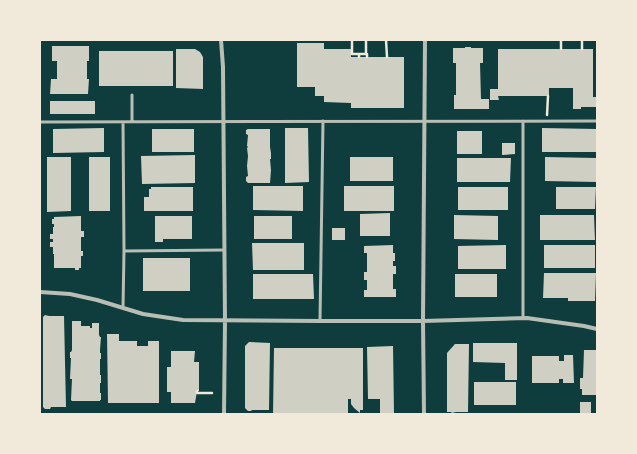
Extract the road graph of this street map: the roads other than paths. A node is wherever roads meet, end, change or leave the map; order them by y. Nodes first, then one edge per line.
1 (221, 40) edge
2 (425, 40) edge
3 (132, 95) dead end
4 (323, 121) junction
5 (424, 121) junction
6 (523, 121) junction
7 (597, 121) edge
8 (40, 122) edge
9 (123, 122) junction
10 (132, 122) junction
11 (223, 122) junction
12 (224, 250) junction
13 (124, 252) junction
14 (40, 292) edge
15 (123, 308) junction
16 (523, 318) junction
17 (224, 321) junction
18 (320, 321) junction
19 (423, 321) junction
20 (597, 329) edge
21 (224, 414) edge
22 (424, 414) edge

1 - 11 street
2 - 5 street
3 - 10 lane
4 - 5 lane
4 - 11 lane
4 - 18 lane
5 - 6 lane
5 - 19 street
6 - 7 lane
6 - 16 lane
8 - 9 lane
9 - 10 lane
9 - 13 lane
10 - 11 lane
11 - 12 street
12 - 13 lane
12 - 17 street
13 - 15 lane
14 - 15 street
15 - 17 street
16 - 19 street
16 - 20 street
17 - 18 street
17 - 21 street
18 - 19 street
19 - 22 street

